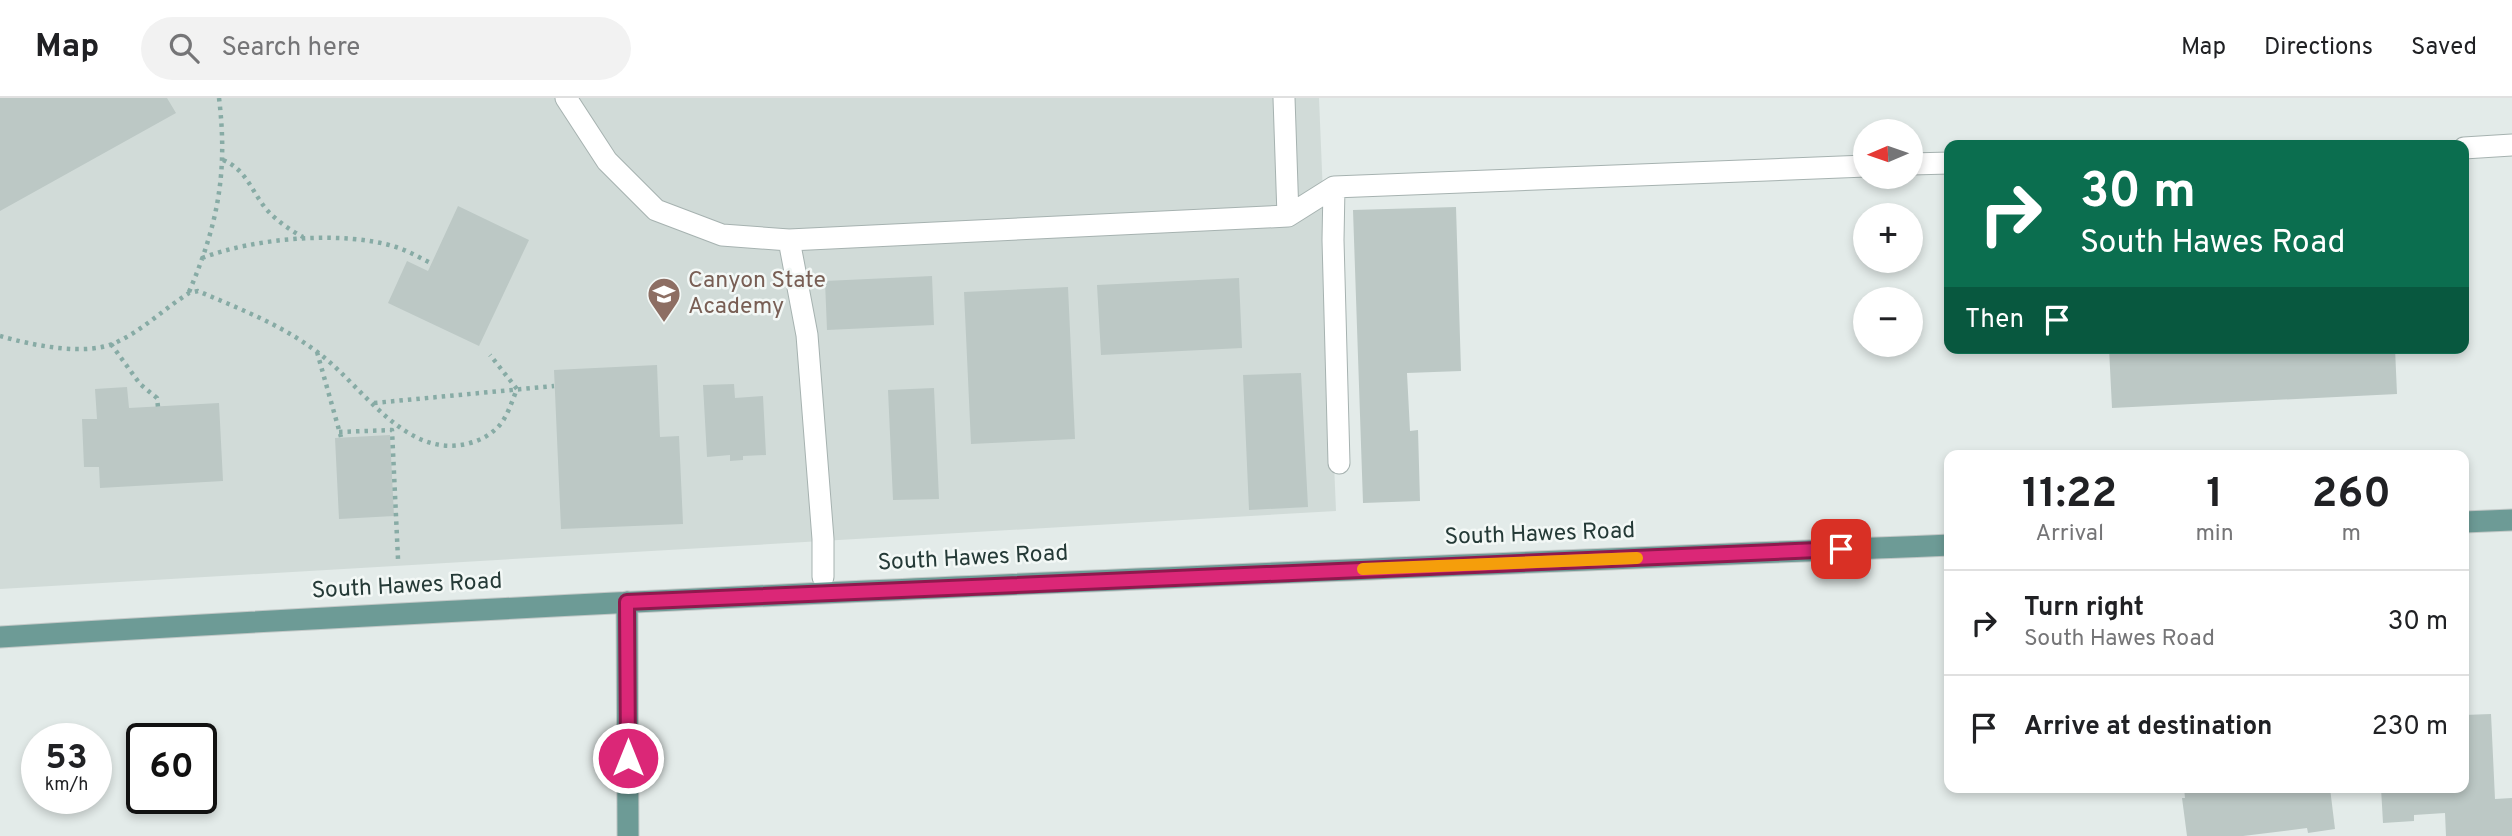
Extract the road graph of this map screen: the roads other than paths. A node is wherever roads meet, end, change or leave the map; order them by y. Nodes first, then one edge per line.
1 (566, 98) edge
2 (1284, 98) edge
3 (2512, 145) edge
4 (2469, 148) edge
5 (1944, 163) edge
6 (1923, 164) edge
7 (1853, 167) edge
8 (1334, 187) junction
9 (1288, 216) junction
10 (789, 240) junction
11 (1339, 463) dead end
12 (2512, 520) edge
13 (2469, 522) edge
14 (1944, 544) edge
15 (823, 577) dead end
16 (627, 602) junction
17 (0, 637) edge
18 (628, 836) edge

1 - 10 lane
2 - 9 lane
3 - 4 lane
5 - 6 lane
7 - 8 lane
8 - 9 lane
8 - 11 lane
9 - 10 lane
10 - 15 lane
12 - 13 main road
14 - 16 main road, South Hawes Road
16 - 17 main road, South Hawes Road
16 - 18 main road

